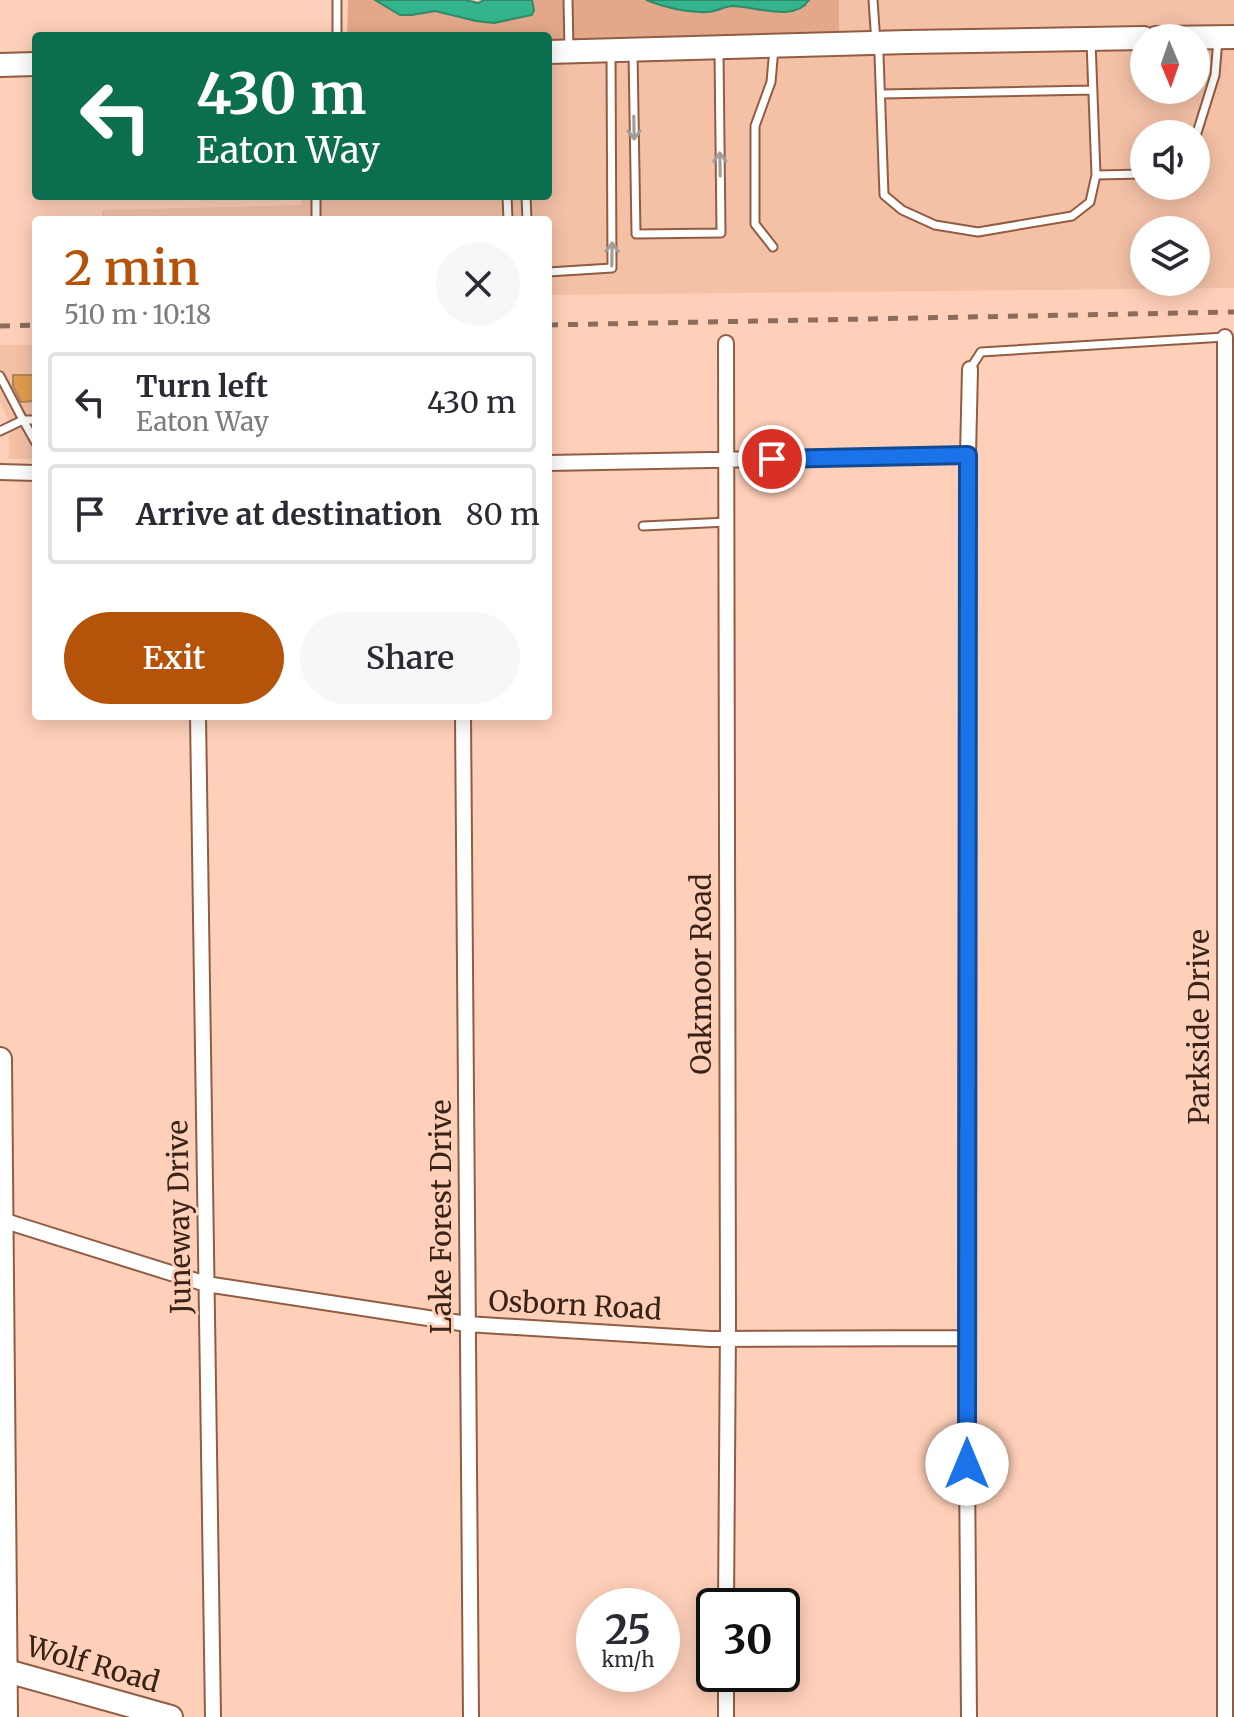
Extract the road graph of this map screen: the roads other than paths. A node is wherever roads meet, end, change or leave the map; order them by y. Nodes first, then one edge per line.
1 (337, 0) edge
2 (568, 0) edge
3 (873, 0) edge
4 (337, 32) edge
5 (1226, 37) edge
6 (1130, 38) edge
7 (1091, 39) junction
8 (876, 43) junction
9 (775, 46) junction
10 (719, 47) junction
11 (622, 50) junction
12 (558, 52) edge
13 (32, 64) edge
14 (0, 65) edge
15 (1093, 90) junction
16 (881, 94) junction
17 (1201, 120) edge
18 (1130, 174) edge
19 (1096, 175) junction
20 (773, 247) dead end
21 (552, 272) edge
22 (1225, 337) joint
23 (726, 343) dead end
24 (970, 369) joint
25 (0, 376) edge
26 (23, 420) junction
27 (32, 420) edge
28 (0, 431) edge
29 (32, 436) edge
30 (968, 455) junction
31 (727, 460) junction
32 (552, 463) edge
33 (0, 472) edge
34 (32, 473) edge
35 (727, 522) junction
36 (643, 526) dead end
37 (198, 720) edge
38 (463, 720) edge
39 (0, 1059) edge
40 (2, 1220) junction
41 (206, 1284) junction
42 (467, 1324) junction
43 (1230, 1334) edge
44 (966, 1338) junction
45 (727, 1339) junction
46 (726, 1588) edge
47 (3, 1670) edge
48 (726, 1692) edge
49 (6, 1717) edge
50 (171, 1717) edge
51 (213, 1717) edge
52 (471, 1717) edge
53 (726, 1717) edge
54 (969, 1717) edge
55 (1225, 1717) edge

1 - 4 lane
2 - 12 lane
3 - 8 lane
5 - 17 lane
6 - 7 street
7 - 8 street
7 - 15 lane
8 - 9 street
8 - 16 lane
9 - 10 street
9 - 20 lane
10 - 11 street
11 -> 10 lane
11 - 12 street
21 -> 11 lane
13 - 14 street
15 - 16 lane
15 - 19 lane
16 - 19 lane
18 - 19 lane
22 - 24 lane
22 - 43 street, Parkside Drive
23 - 31 street, Oakmoor Road
24 - 30 street
25 - 26 lane
26 - 27 lane
26 - 28 lane
26 - 29 lane
30 - 31 street
30 - 44 street
31 - 32 street
31 - 35 street, Oakmoor Road
33 - 34 street
35 - 36 lane
35 - 45 street, Oakmoor Road
37 - 41 street, Juneway Drive
38 - 42 street, Lake Forest Drive
39 - 40 street
40 - 41 street, Osborn Road
40 - 47 street
41 - 42 street, Osborn Road
41 - 51 street, Juneway Drive
42 - 45 street, Osborn Road
42 - 52 street, Lake Forest Drive
43 - 55 street, Parkside Drive
44 - 45 street, Osborn Road
44 - 54 street
45 - 46 street, Oakmoor Road
47 - 49 street
47 - 50 street, Wolf Road
48 - 53 street

